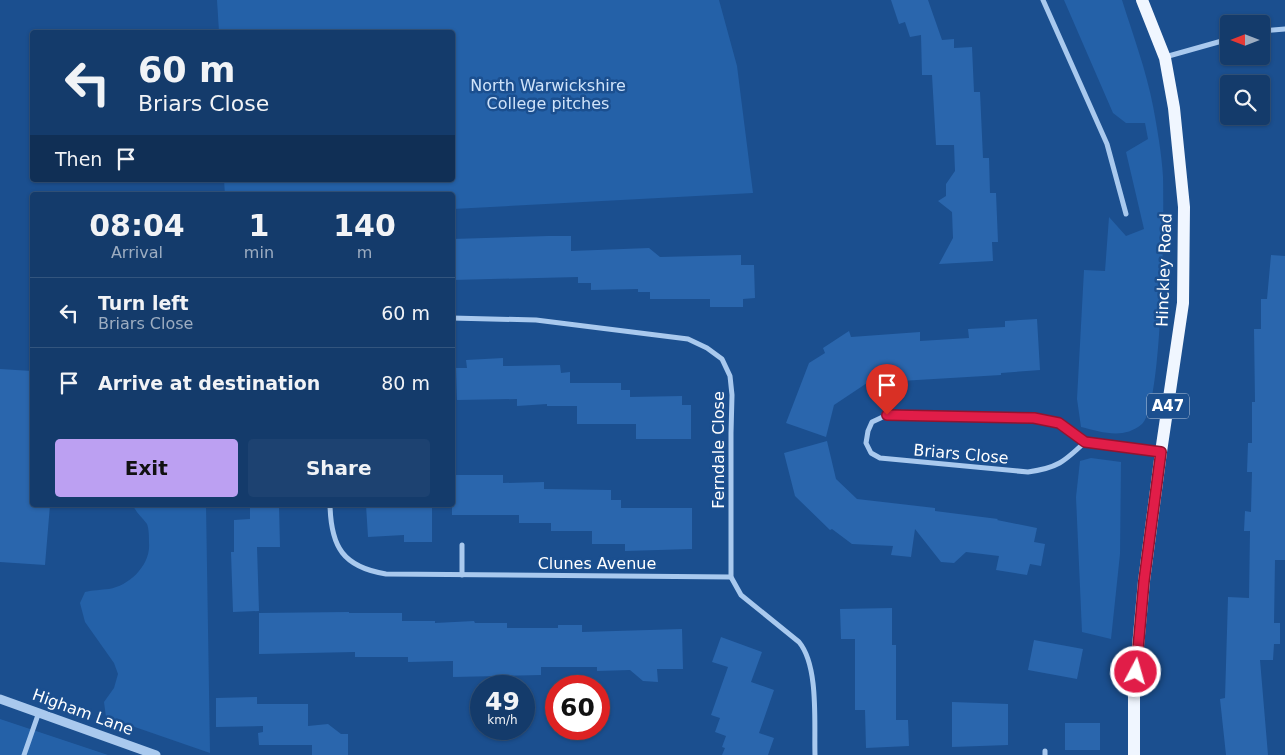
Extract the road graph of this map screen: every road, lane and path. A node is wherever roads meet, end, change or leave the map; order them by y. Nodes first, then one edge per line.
1 (1043, 0) edge
2 (1142, 0) edge
3 (1285, 28) edge
4 (1270, 30) edge
5 (1220, 42) edge
6 (1165, 58) junction
7 (1126, 214) dead end
8 (455, 318) edge
9 (1085, 442) junction
10 (1161, 452) junction
11 (330, 507) edge
12 (462, 545) dead end
13 (462, 575) junction
14 (731, 577) junction
15 (0, 699) edge
16 (39, 712) junction
17 (24, 755) edge
18 (156, 755) edge
19 (815, 755) edge
20 (1134, 755) edge

1 - 7 street
2 - 6 main road, Hinckley Road / A47
3 - 4 street
5 - 6 street
6 - 10 main road, Hinckley Road / A47
8 - 14 street, Ferndale Close
9 - 9 street, Briars Close
9 - 10 street, Briars Close
10 - 20 main road, Hinckley Road / A47
11 - 13 street, Clunes Avenue
12 - 13 street
13 - 14 street, Clunes Avenue
14 - 19 street
15 - 16 street, Higham Lane
16 - 17 street
16 - 18 street, Higham Lane

